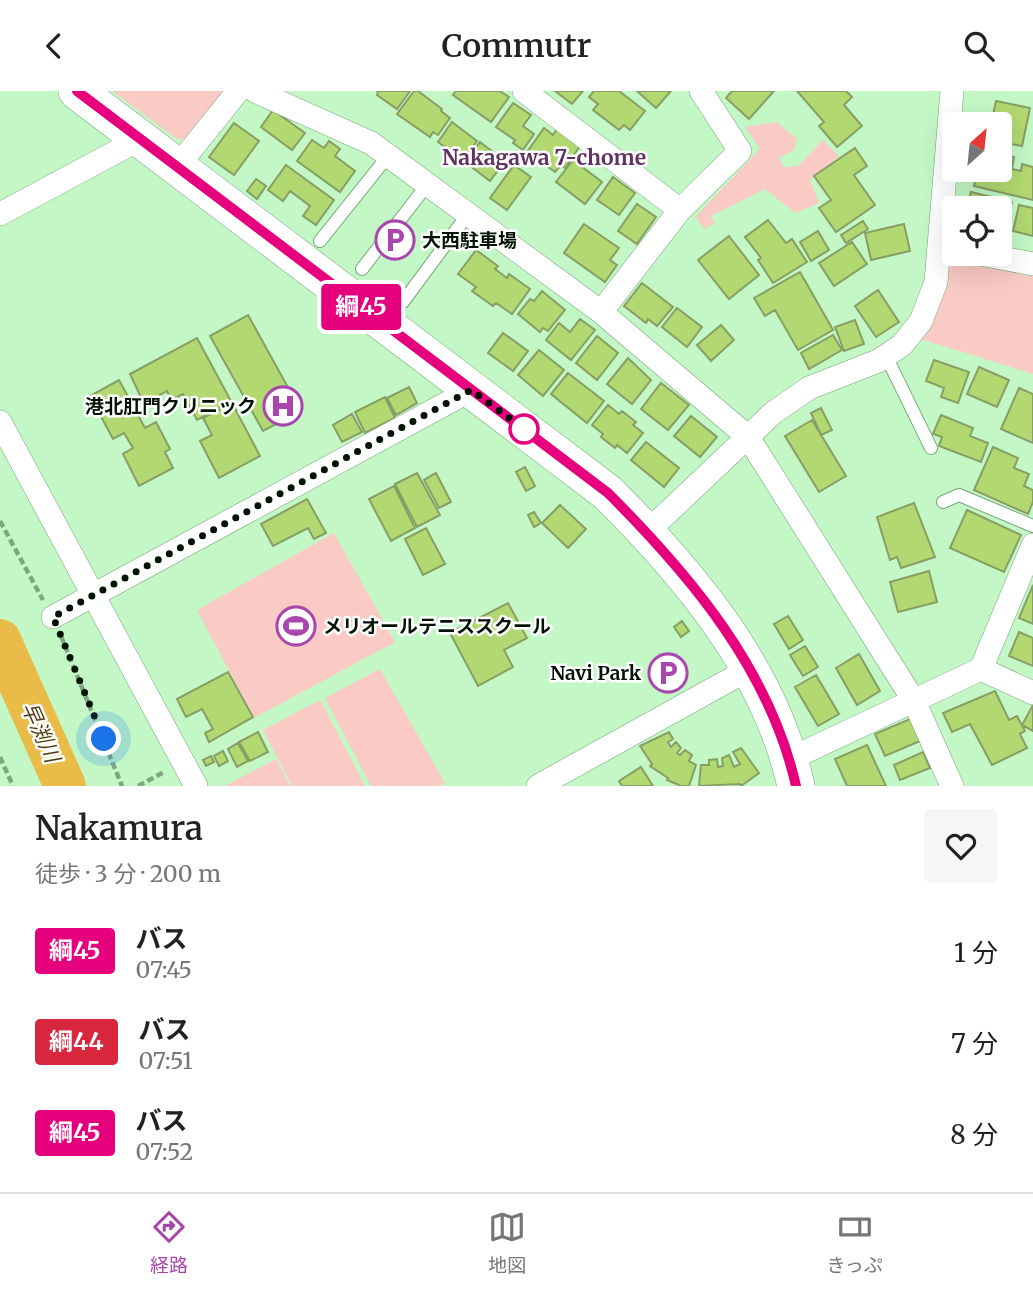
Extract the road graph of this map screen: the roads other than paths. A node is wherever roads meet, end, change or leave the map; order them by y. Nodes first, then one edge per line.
1 (77, 91) edge
2 (238, 91) edge
3 (255, 91) edge
4 (524, 91) edge
5 (701, 91) edge
6 (952, 91) edge
7 (140, 139) junction
8 (388, 156) junction
9 (177, 167) junction
10 (427, 185) junction
11 (948, 196) edge
12 (680, 210) junction
13 (0, 214) edge
14 (468, 214) junction
15 (320, 241) dead end
16 (1012, 260) edge
17 (942, 261) edge
18 (1033, 264) edge
19 (362, 269) dead end
20 (403, 302) dead end
21 (601, 312) junction
22 (886, 356) junction
23 (471, 390) junction
24 (0, 422) edge
25 (748, 437) junction
26 (930, 449) dead end
27 (943, 502) dead end
28 (1033, 526) edge
29 (647, 532) junction
30 (1031, 557) edge
31 (94, 595) junction
32 (53, 617) road end
33 (751, 668) junction
34 (981, 669) junction
35 (1033, 694) edge
36 (914, 701) junction
37 (793, 772) edge
38 (196, 786) edge
39 (538, 786) edge
40 (952, 786) edge

1 - 7 main road
2 - 9 street
3 - 8 street
4 - 12 street
5 - 12 street
6 - 11 street
7 - 9 main road
7 - 13 street
8 - 10 street
8 - 15 lane
9 - 23 main road
10 - 14 street
10 - 19 lane
12 - 21 street
14 - 20 lane
14 - 21 street
16 - 18 street
17 - 22 street
21 - 25 street
22 - 25 street
22 - 26 lane
23 - 29 main road
23 - 31 street
24 - 31 street
25 - 29 street
25 - 36 street
27 - 28 lane
29 - 33 main road
30 - 34 street
31 - 32 street
31 - 38 street
33 - 37 main road
33 - 39 street
34 - 35 street
34 - 36 street
36 - 37 street
36 - 40 street

